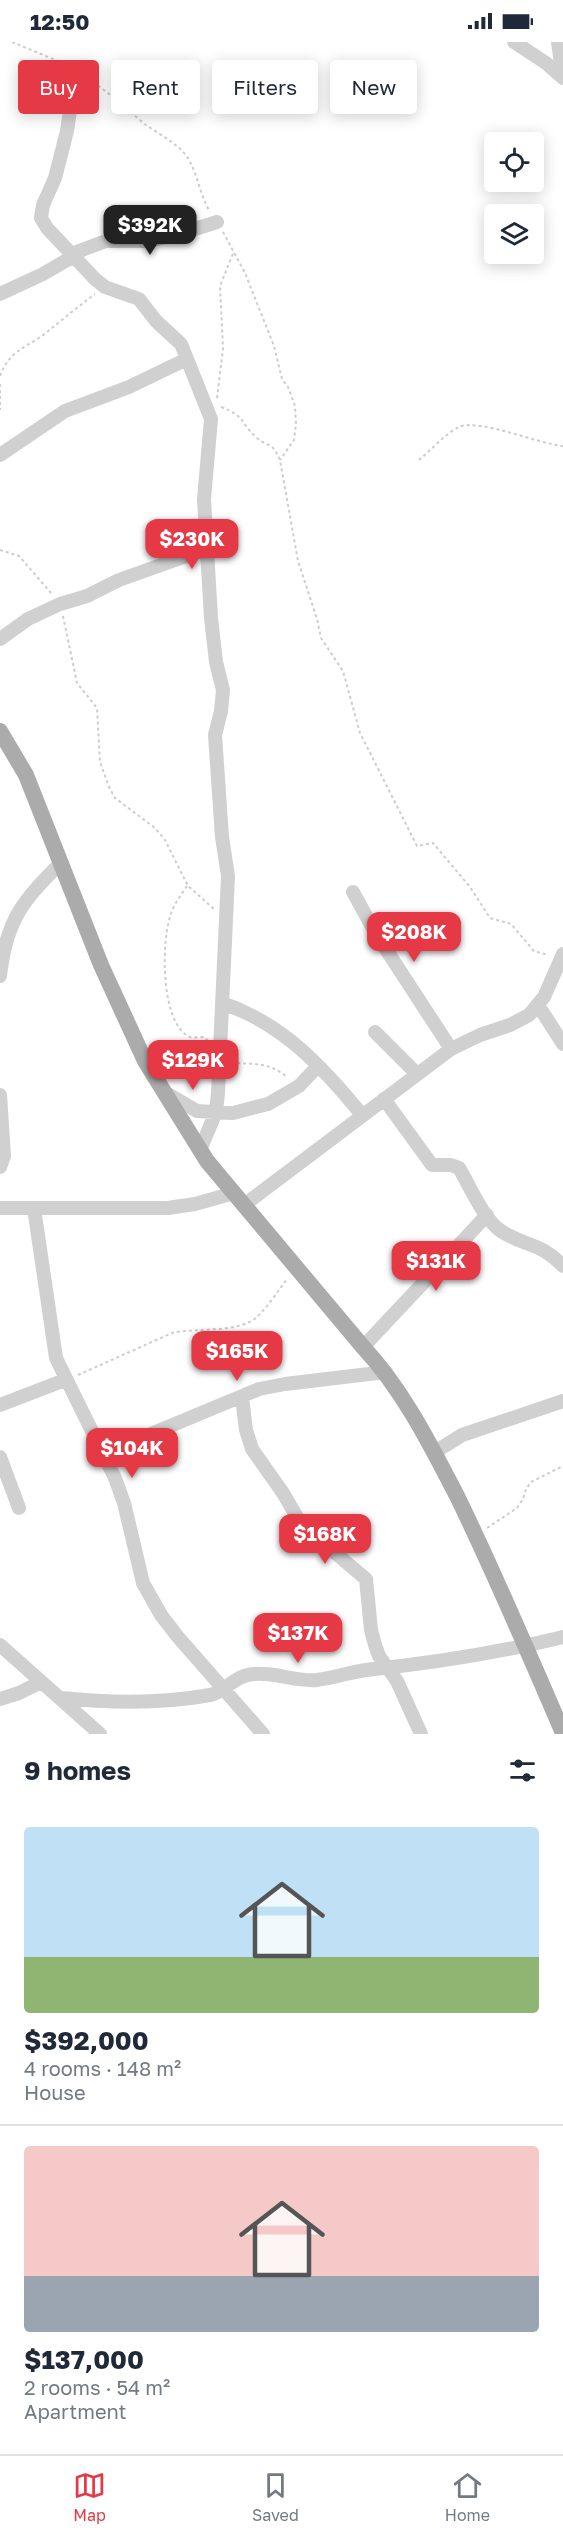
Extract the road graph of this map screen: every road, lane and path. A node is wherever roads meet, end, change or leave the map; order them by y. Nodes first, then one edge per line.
1 (514, 42) edge
2 (558, 42) edge
3 (563, 78) edge
4 (70, 114) edge
5 (217, 222) dead end
6 (234, 251) dead end
7 (73, 255) junction
8 (105, 286) junction
9 (0, 294) edge
10 (187, 359) junction
11 (0, 376) edge
12 (0, 384) edge
13 (0, 411) edge
14 (563, 446) edge
15 (0, 455) edge
16 (419, 460) dead end
17 (206, 549) junction
18 (0, 550) edge
19 (60, 604) junction
20 (0, 639) edge
21 (0, 731) edge
22 (61, 863) junction
23 (188, 886) junction
24 (353, 892) dead end
25 (226, 919) junction
26 (563, 955) edge
27 (0, 976) edge
28 (222, 1003) junction
29 (538, 1005) junction
30 (375, 1032) dead end
31 (563, 1044) edge
32 (451, 1049) junction
33 (219, 1057) junction
34 (318, 1066) junction
35 (417, 1074) junction
36 (299, 1086) junction
37 (164, 1092) junction
38 (0, 1095) edge
39 (384, 1099) junction
40 (216, 1112) junction
41 (362, 1115) junction
42 (200, 1150) junction
43 (0, 1167) edge
44 (239, 1199) junction
45 (0, 1208) edge
46 (34, 1208) junction
47 (487, 1215) junction
48 (563, 1266) edge
49 (296, 1267) junction
50 (363, 1347) junction
51 (386, 1372) junction
52 (65, 1380) junction
53 (242, 1397) junction
54 (563, 1401) edge
55 (0, 1405) edge
56 (435, 1452) junction
57 (103, 1454) junction
58 (0, 1457) edge
59 (563, 1466) edge
60 (19, 1508) dead end
61 (476, 1535) junction
62 (563, 1637) edge
63 (0, 1645) edge
64 (524, 1645) junction
65 (388, 1668) junction
66 (41, 1682) junction
67 (222, 1688) junction
68 (61, 1698) junction
69 (0, 1700) edge
70 (563, 1733) edge
71 (100, 1734) edge
72 (263, 1734) edge
73 (421, 1734) edge

1 - 3 street
2 - 3 street
4 - 7 street
5 - 7 street
6 - 26 path
7 - 8 street
7 - 9 street
8 - 10 street
8 - 11 path
10 - 15 street
10 - 17 street
12 - 13 path
14 - 16 path
17 - 19 street
17 - 25 street
18 - 19 path
19 - 20 street
19 - 23 path
21 - 22 main road
22 - 27 street
22 - 37 main road
23 - 25 path
23 - 33 path
24 - 32 street
25 - 28 street
26 - 29 street
28 - 33 street
28 - 34 street
29 - 31 street
29 - 32 street
30 - 35 street
32 - 35 street
33 - 36 path
33 - 40 street
34 - 36 street
34 - 41 street
35 - 39 street
36 - 40 street
37 - 40 street
37 - 42 main road
38 - 43 street
39 - 41 street
39 - 47 street
40 - 42 street
41 - 44 street
42 - 44 main road
44 - 46 street
44 - 49 main road
45 - 46 street
46 - 52 street
47 - 48 street
47 - 50 street
49 - 50 main road
49 - 52 path
50 - 51 main road
51 - 53 street
51 - 56 main road
52 - 55 street
52 - 57 street
53 - 57 street
53 - 65 street
54 - 56 street
56 - 61 main road
57 - 67 street
58 - 60 street
59 - 61 path
61 - 64 main road
62 - 64 street
63 - 66 street
64 - 65 street
64 - 70 main road
65 - 67 street
65 - 73 street
66 - 68 street
66 - 69 street
67 - 68 street
67 - 72 street
68 - 71 street

